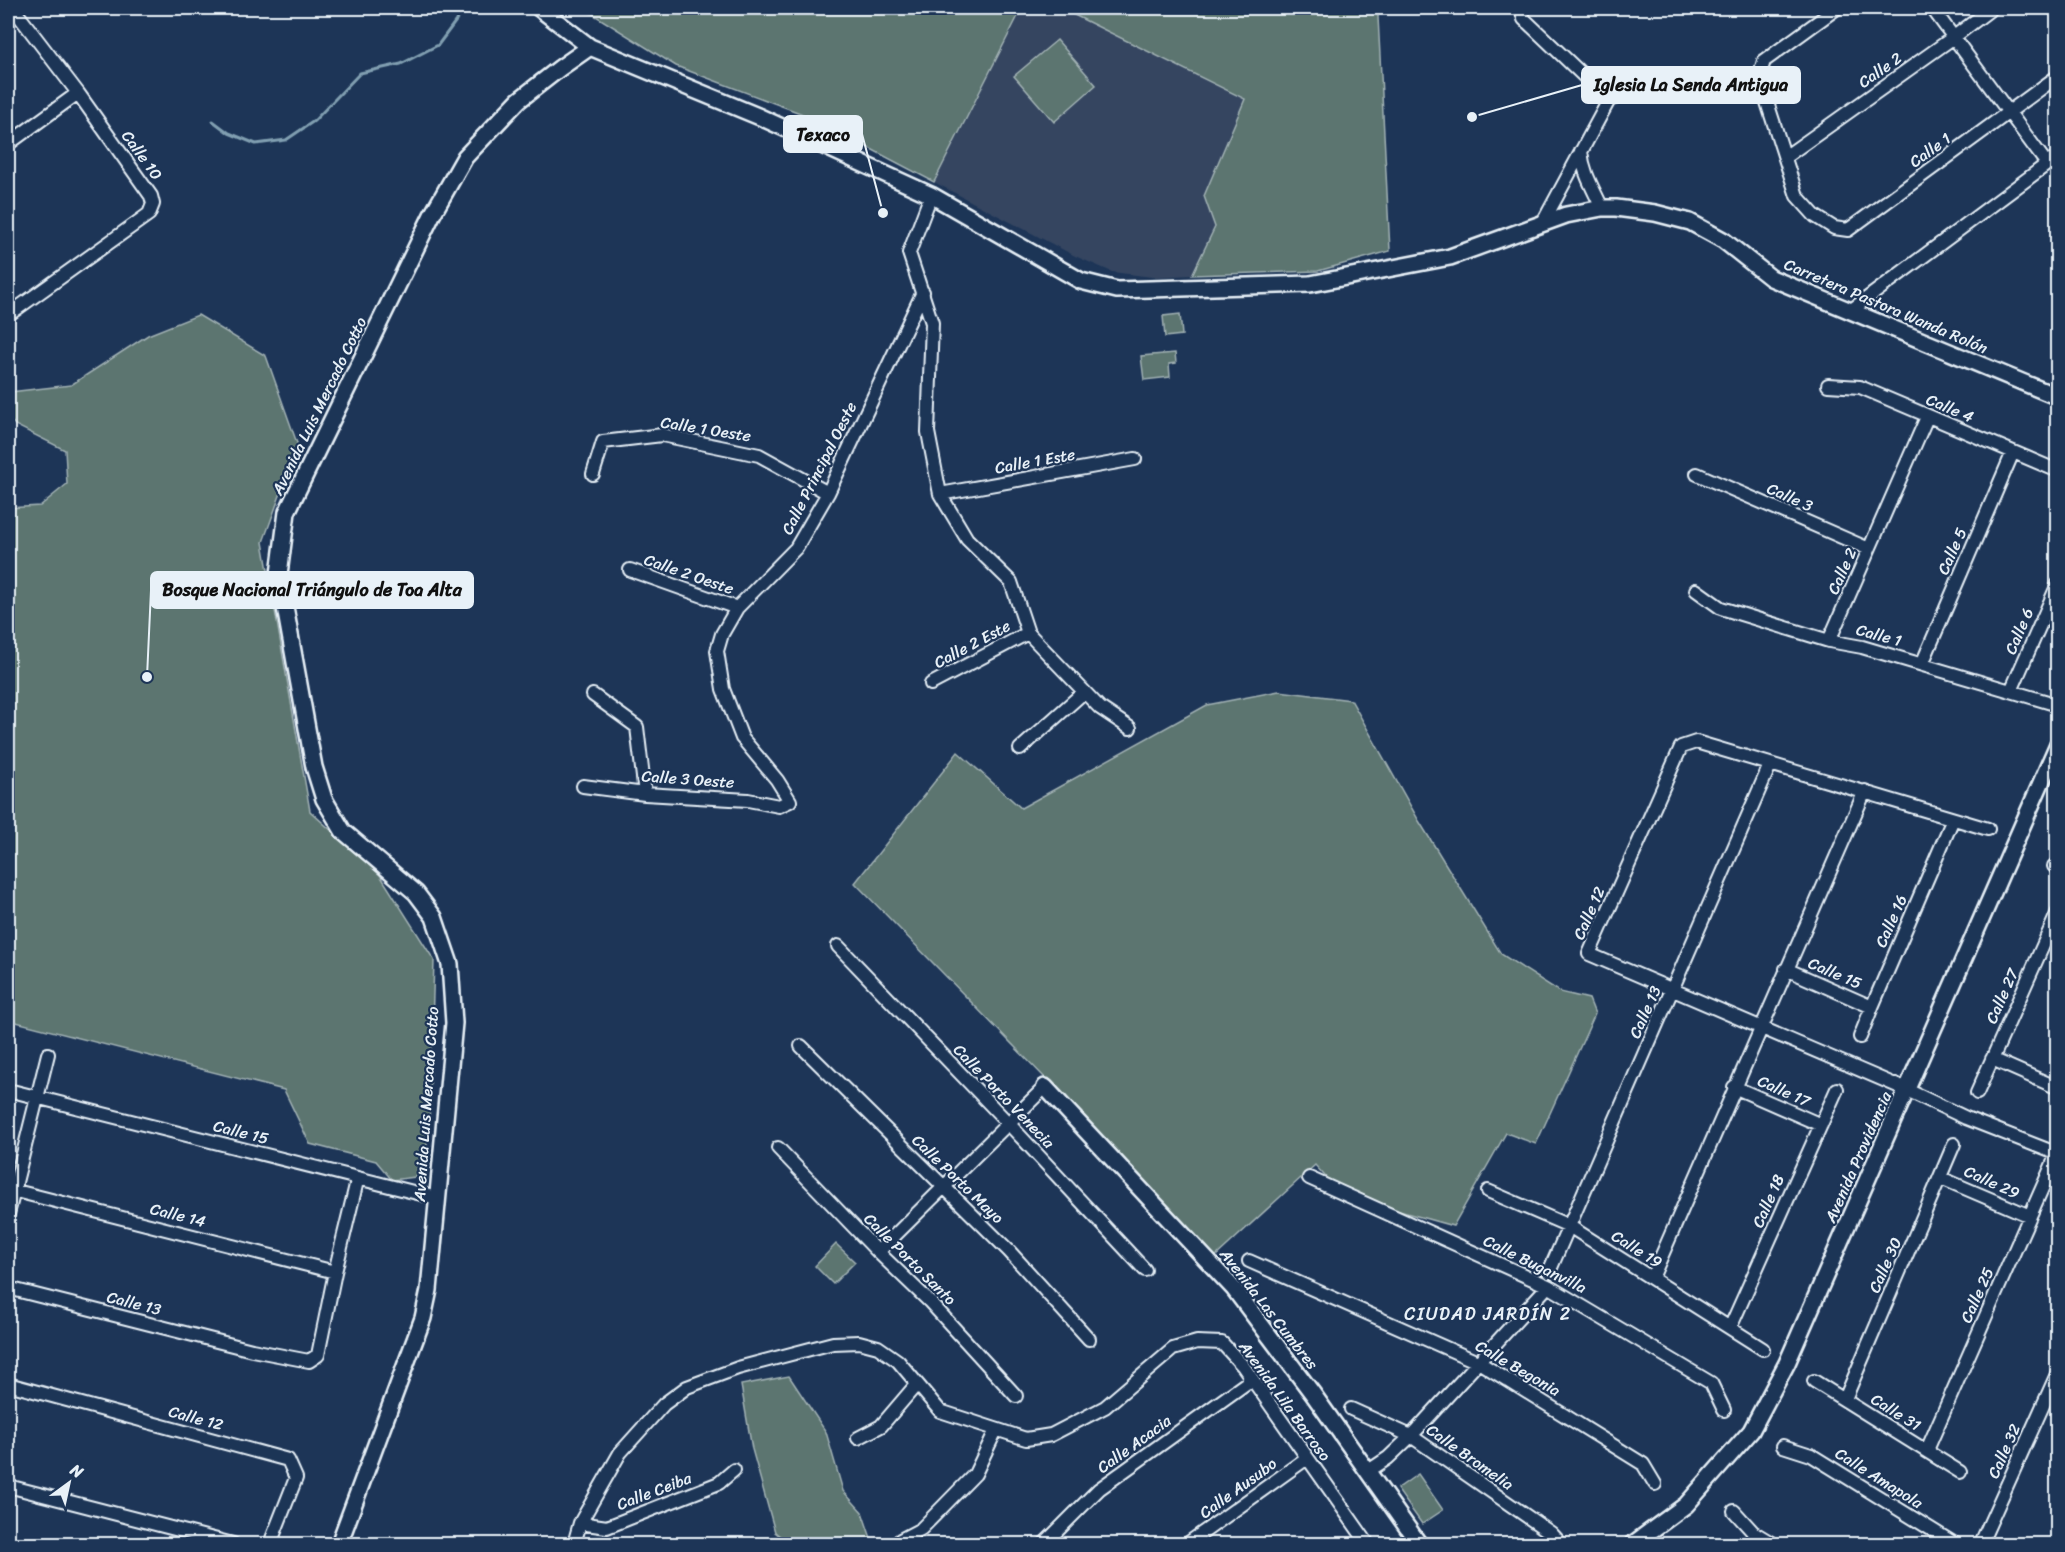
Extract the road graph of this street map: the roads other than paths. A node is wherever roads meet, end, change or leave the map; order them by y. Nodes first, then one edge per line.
1 (13, 8) edge
2 (1521, 8) edge
3 (1837, 8) edge
4 (1932, 8) edge
5 (1992, 8) edge
6 (545, 11) edge
7 (1954, 37) junction
8 (590, 47) junction
9 (2058, 76) edge
10 (78, 93) junction
11 (1670, 94) dead end
12 (1609, 100) junction
13 (2009, 112) junction
14 (8, 144) edge
15 (1581, 150) junction
16 (2058, 156) edge
17 (1785, 157) junction
18 (2047, 164) junction
19 (931, 195) junction
20 (1609, 208) junction
21 (1542, 224) junction
22 (923, 292) junction
23 (1850, 311) junction
24 (8, 315) edge
25 (1828, 385) dead end
26 (2058, 397) edge
27 (1927, 417) junction
28 (2013, 452) junction
29 (1135, 459) dead end
30 (2058, 471) edge
31 (593, 474) dead end
32 (1697, 474) dead end
33 (828, 493) junction
34 (940, 494) junction
35 (1869, 549) junction
36 (630, 570) dead end
37 (2058, 584) edge
38 (1696, 590) dead end
39 (737, 608) junction
40 (1028, 633) junction
41 (1829, 640) junction
42 (1922, 664) junction
43 (931, 684) dead end
44 (2011, 691) junction
45 (1084, 692) junction
46 (593, 695) dead end
47 (2058, 705) edge
48 (1130, 728) dead end
49 (2058, 744) edge
50 (1020, 748) dead end
51 (1770, 765) junction
52 (583, 786) dead end
53 (1864, 791) junction
54 (645, 794) junction
55 (790, 801) joint
56 (1953, 819) junction
57 (1988, 829) dead end
58 (2058, 912) edge
59 (838, 946) dead end
60 (1786, 969) junction
61 (1672, 990) junction
62 (1872, 1006) junction
63 (1760, 1028) junction
64 (1860, 1037) dead end
65 (801, 1046) dead end
66 (48, 1054) dead end
67 (1992, 1059) junction
68 (1045, 1087) joint
69 (1734, 1087) junction
70 (2058, 1088) edge
71 (1837, 1089) dead end
72 (8, 1090) edge
73 (1907, 1090) junction
74 (1977, 1093) dead end
75 (37, 1097) junction
76 (1008, 1123) junction
77 (1821, 1125) junction
78 (1954, 1144) dead end
79 (778, 1148) dead end
80 (2057, 1153) edge
81 (356, 1178) junction
82 (1309, 1178) dead end
83 (1941, 1178) junction
84 (943, 1187) junction
85 (10, 1190) edge
86 (1488, 1191) dead end
87 (437, 1198) junction
88 (8, 1214) edge
89 (2030, 1216) junction
90 (1569, 1226) junction
91 (878, 1252) junction
92 (1249, 1261) dead end
93 (1145, 1270) dead end
94 (335, 1272) junction
95 (1549, 1272) dead end
96 (1652, 1278) junction
97 (1548, 1286) junction
98 (8, 1288) edge
99 (1730, 1328) junction
100 (1089, 1339) dead end
101 (1762, 1349) dead end
102 (1480, 1363) junction
103 (2058, 1372) edge
104 (1252, 1379) junction
105 (1814, 1381) dead end
106 (8, 1384) edge
107 (916, 1385) junction
108 (1016, 1396) dead end
109 (1845, 1399) junction
110 (1351, 1409) dead end
111 (1724, 1410) dead end
112 (996, 1430) junction
113 (1411, 1436) junction
114 (858, 1438) dead end
115 (1783, 1446) dead end
116 (1927, 1450) junction
117 (1307, 1458) junction
118 (734, 1470) dead end
119 (1366, 1472) junction
120 (1959, 1472) dead end
121 (1655, 1484) dead end
122 (8, 1486) edge
123 (1734, 1511) dead end
124 (580, 1522) junction
125 (900, 1540) dead end
126 (1362, 1542) edge
127 (1981, 1543) dead end
128 (232, 1545) edge
129 (270, 1545) edge
130 (339, 1545) edge
131 (574, 1545) edge
132 (1044, 1545) edge
133 (1187, 1545) edge
134 (1419, 1545) edge
135 (1561, 1545) edge
136 (1633, 1545) edge
137 (1773, 1545) edge
138 (1955, 1545) edge

1 - 10 street, Calle 10
2 - 12 street
3 - 17 street
4 - 7 street
5 - 7 street, Calle 2
6 - 8 street, Carretera Pastora Wanda Rolón
7 - 13 street
7 - 17 street, Calle 2
8 - 19 street, Carretera Pastora Wanda Rolón
8 - 87 street, Avenida Luis Mercado Cotto
9 - 13 street, Calle 1
10 - 14 street
10 - 24 street, Calle 10
11 - 12 street
12 - 15 street
13 - 17 street, Calle 1
13 - 18 street
15 - 20 street
15 - 21 street
16 - 18 street
18 - 23 street
19 - 21 street, Carretera Pastora Wanda Rolón
19 - 22 street
20 - 21 street, Carretera Pastora Wanda Rolón
20 - 23 street, Carretera Pastora Wanda Rolón
22 - 33 street, Calle Principal Oeste
22 - 34 street
23 - 26 street, Carretera Pastora Wanda Rolón
25 - 27 street, Calle 4
27 - 28 street, Calle 4
27 - 35 street, Calle 2
28 - 30 street, Calle 4
28 - 42 street, Calle 5
29 - 34 street, Calle 1 Este
31 - 33 street, Calle 1 Oeste
32 - 35 street, Calle 3
33 - 39 street, Calle Principal Oeste
34 - 40 street
35 - 41 street, Calle 2
36 - 39 street, Calle 2 Oeste
37 - 44 street, Calle 6
38 - 41 street, Calle 1
39 - 55 street, Calle Principal Oeste
40 - 43 street, Calle 2 Este
40 - 45 street
41 - 42 street, Calle 1
42 - 44 street, Calle 1
44 - 47 street, Calle 1
45 - 48 street
45 - 50 street
46 - 54 street
49 - 73 street, Avenida Providencia
51 - 53 street, Calle 12
51 - 61 street, Calle 13
51 - 61 street, Calle 12
52 - 54 street, Calle 3 Oeste
53 - 56 street, Calle 12
53 - 60 street
54 - 55 street, Calle 3 Oeste
56 - 57 street, Calle 12
56 - 62 street, Calle 16
58 - 67 street, Calle 27
59 - 76 street, Calle Porto Venecia
60 - 62 street, Calle 15
60 - 63 street
61 - 63 street, Calle 12
61 - 90 street, Calle 13
62 - 64 street, Calle 16
63 - 69 street
63 - 73 street, Calle 12
65 - 84 street, Calle Porto Mayo
66 - 75 street
67 - 70 street
67 - 74 street, Calle 27
68 - 76 street
68 - 119 street, Avenida Las Cumbres
69 - 77 street, Calle 17
69 - 96 street
71 - 77 street, Calle 18
72 - 75 street, Calle 15
73 - 80 street, Calle 12
73 - 136 street, Avenida Providencia
75 - 81 street, Calle 15
75 - 85 street
76 - 84 street
76 - 93 street, Calle Porto Venecia
77 - 99 street, Calle 18
78 - 83 street, Calle 30
79 - 91 street, Calle Porto Santo
80 - 89 street, Calle 25
81 - 87 street, Calle 15
81 - 94 street
82 - 97 street, Calle Buganvilla
83 - 89 street, Calle 29
83 - 109 street, Calle 30
84 - 91 street
84 - 100 street, Calle Porto Mayo
85 - 88 street
85 - 94 street, Calle 14
86 - 90 street, Calle 19
87 - 130 street, Avenida Luis Mercado Cotto
89 - 116 street, Calle 25
90 - 95 street, Calle 13
90 - 96 street, Calle 19
91 - 108 street, Calle Porto Santo
92 - 102 street, Calle Begonia
94 - 98 street, Calle 13
96 - 99 street, Calle 19
97 - 102 street
97 - 111 street, Calle Buganvilla
99 - 101 street, Calle 19
102 - 113 street
102 - 121 street, Calle Begonia
103 - 127 street, Calle 32
104 - 112 street, Avenida Lila Barroso
104 - 117 street, Avenida Lila Barroso
104 - 132 street, Calle Acacia
105 - 109 street, Calle 31
106 - 129 street, Calle 12
107 - 112 street, Avenida Lila Barroso
107 - 114 street
107 - 124 street, Avenida Lila Barroso
109 - 116 street, Calle 31
110 - 113 street, Calle Bromelia
112 - 125 street
113 - 119 street
113 - 135 street, Calle Bromelia
115 - 138 street, Calle Amapola
116 - 120 street, Calle 31
117 - 126 street, Avenida Lila Barroso
117 - 133 street, Calle Ausubo
118 - 124 street, Calle Ceiba
119 - 134 street, Avenida Las Cumbres
122 - 128 street
123 - 137 street
124 - 131 street, Avenida Lila Barroso

